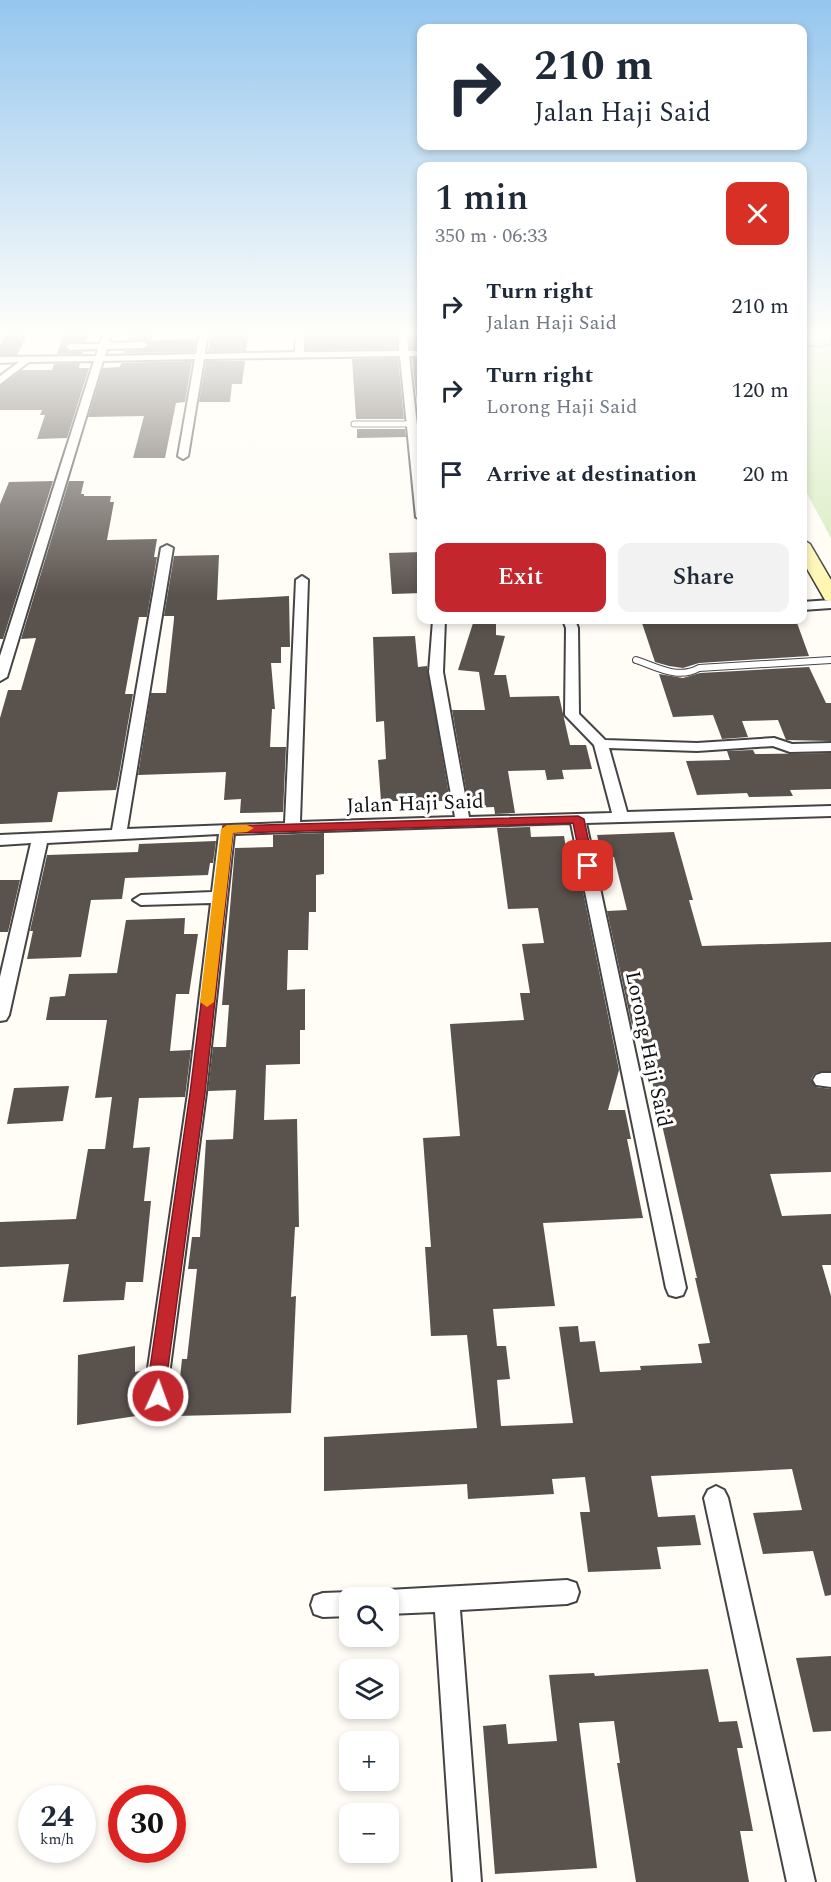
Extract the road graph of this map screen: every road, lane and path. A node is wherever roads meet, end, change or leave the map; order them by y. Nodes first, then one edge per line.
1 (80, 419) edge
2 (189, 419) edge
3 (409, 419) edge
4 (354, 424) dead end
5 (410, 424) junction
6 (183, 456) dead end
7 (417, 478) edge
8 (167, 548) dead end
9 (807, 554) edge
10 (302, 580) dead end
11 (831, 596) edge
12 (831, 604) edge
13 (807, 606) edge
14 (440, 624) edge
15 (570, 624) edge
16 (636, 660) dead end
17 (831, 660) edge
18 (0, 677) edge
19 (601, 744) junction
20 (831, 747) edge
21 (831, 811) edge
22 (621, 818) junction
23 (578, 819) junction
24 (464, 823) junction
25 (292, 827) junction
26 (227, 829) junction
27 (119, 834) junction
28 (40, 838) junction
29 (0, 840) edge
30 (219, 897) junction
31 (141, 900) dead end
32 (0, 1015) edge
33 (675, 1288) dead end
34 (158, 1396) dead end
35 (716, 1498) dead end
36 (567, 1592) dead end
37 (447, 1599) junction
38 (399, 1601) edge
39 (339, 1604) edge
40 (323, 1605) dead end
41 (467, 1882) edge
42 (801, 1882) edge

1 - 18 street
2 - 6 street
3 - 5 street
4 - 5 lane
5 - 7 street
8 - 27 street
9 - 11 main road
10 - 25 street
12 - 13 street
14 - 24 street
15 - 19 street
16 - 17 lane
19 - 20 street
19 - 22 street
21 - 22 street, Jalan Haji Said
22 - 23 street, Jalan Haji Said
23 - 24 street, Jalan Haji Said
23 - 33 street, Lorong Haji Said
24 - 25 street, Jalan Haji Said
25 - 26 street, Jalan Haji Said
26 - 27 street, Jalan Haji Said
26 - 30 street
27 - 28 street, Jalan Haji Said
28 - 29 street, Jalan Haji Said
28 - 32 street
30 - 31 street
30 - 34 street
35 - 42 street
36 - 37 street
37 - 38 street
37 - 41 street
39 - 40 street

